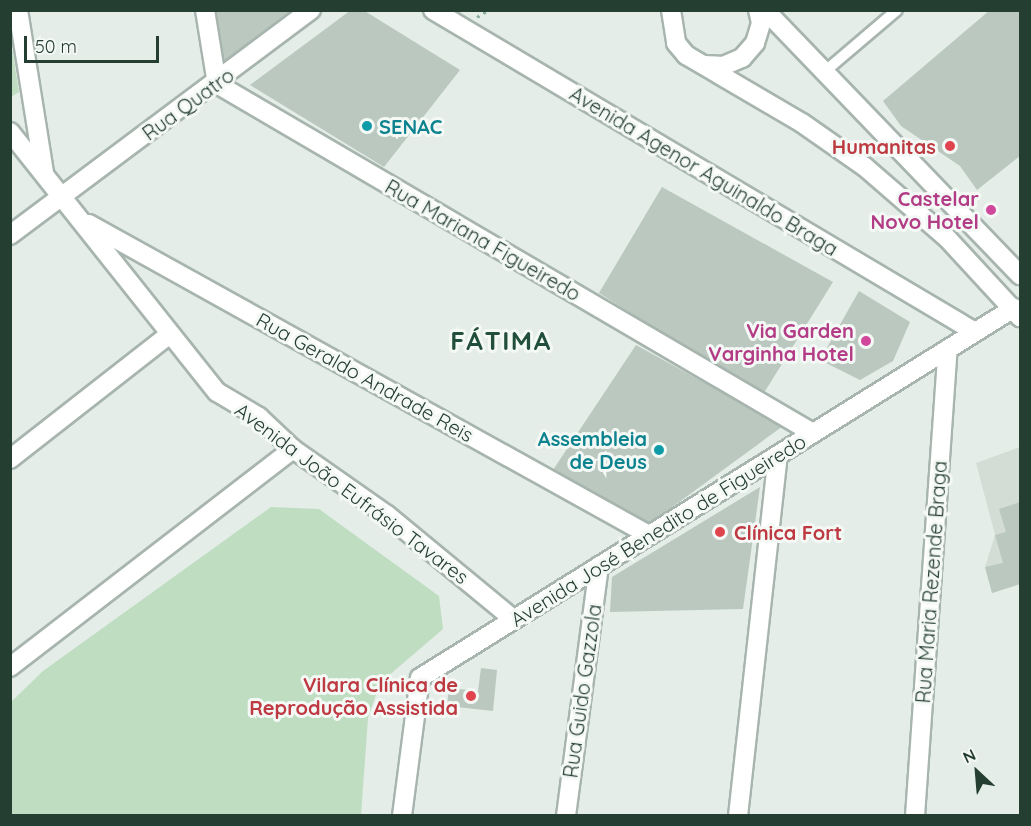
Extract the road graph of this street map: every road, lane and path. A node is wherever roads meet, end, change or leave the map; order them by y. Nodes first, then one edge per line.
1 (18, 10) edge
2 (205, 10) edge
3 (311, 10) edge
4 (433, 10) edge
5 (758, 10) edge
6 (765, 10) edge
7 (897, 10) edge
8 (672, 13) edge
9 (703, 65) junction
10 (823, 73) junction
11 (217, 84) junction
12 (10, 132) edge
13 (44, 172) junction
14 (62, 193) junction
15 (81, 220) junction
16 (10, 235) edge
17 (1020, 275) edge
18 (1017, 312) edge
19 (975, 332) junction
20 (170, 334) junction
21 (948, 349) junction
22 (813, 433) junction
23 (293, 449) junction
24 (778, 455) junction
25 (10, 459) edge
26 (649, 535) junction
27 (599, 566) junction
28 (513, 620) junction
29 (10, 667) edge
30 (402, 816) edge
31 (566, 816) edge
32 (738, 816) edge
33 (915, 816) edge

1 - 13 street
2 - 11 street
3 - 11 street, Rua Quatro
4 - 19 street, Avenida Agenor Aguinaldo Braga
5 - 9 street
6 - 10 street
7 - 10 lane
8 - 9 street
9 - 18 street
10 - 17 street
11 - 14 street, Rua Quatro
11 - 22 street, Rua Mariana Figueiredo
12 - 13 street, Avenida João Eufrásio Tavares
13 - 14 street, Avenida João Eufrásio Tavares
14 - 15 street, Avenida João Eufrásio Tavares
14 - 16 street, Rua Quatro
15 - 20 street, Avenida João Eufrásio Tavares
15 - 26 street, Rua Geraldo Andrade Reis
18 - 19 street, Avenida José Benedito de Figueiredo
19 - 21 street, Avenida José Benedito de Figueiredo
20 - 23 street, Avenida João Eufrásio Tavares
20 - 25 street
21 - 22 street, Avenida José Benedito de Figueiredo
21 - 33 street, Rua Maria Rezende Braga
22 - 24 street, Avenida José Benedito de Figueiredo
23 - 28 street, Avenida João Eufrásio Tavares
23 - 29 street
24 - 26 street, Avenida José Benedito de Figueiredo
24 - 32 street
26 - 27 street, Avenida José Benedito de Figueiredo
27 - 28 street, Avenida José Benedito de Figueiredo
27 - 31 street, Rua Guido Gazzola
28 - 30 street, Avenida José Benedito de Figueiredo

